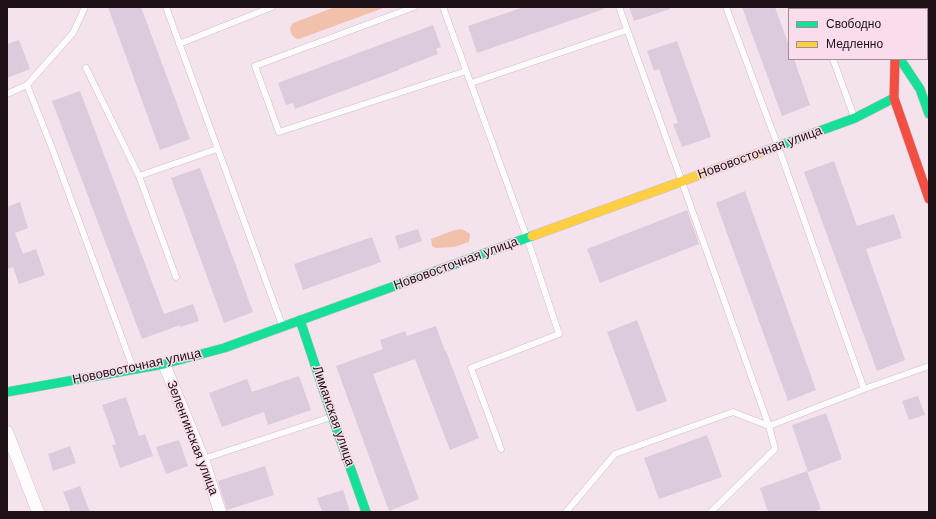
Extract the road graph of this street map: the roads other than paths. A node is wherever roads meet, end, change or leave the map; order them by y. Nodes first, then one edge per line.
1 (85, 7) edge
2 (166, 7) edge
3 (272, 7) edge
4 (414, 7) edge
5 (451, 7) edge
6 (619, 7) edge
7 (726, 7) edge
8 (443, 8) edge
9 (627, 30) junction
10 (179, 44) junction
11 (834, 60) edge
12 (895, 60) edge
13 (901, 60) edge
14 (86, 68) dead end
15 (466, 71) junction
16 (471, 83) junction
17 (27, 85) junction
18 (7, 94) edge
19 (897, 97) junction
20 (929, 114) edge
21 (855, 118) junction
22 (778, 146) junction
23 (218, 149) junction
24 (139, 176) junction
25 (682, 182) junction
26 (929, 199) edge
27 (527, 238) junction
28 (176, 277) dead end
29 (300, 320) junction
30 (282, 327) junction
31 (164, 364) junction
32 (929, 366) edge
33 (134, 370) junction
34 (864, 389) junction
35 (7, 392) edge
36 (332, 416) junction
37 (769, 426) junction
38 (7, 432) edge
39 (502, 449) dead end
40 (203, 459) junction
41 (38, 512) edge
42 (220, 512) edge
43 (366, 512) edge
44 (566, 512) edge
45 (711, 512) edge

1 - 17 lane
2 - 10 lane
3 - 10 lane
4 - 15 lane
5 - 8 lane
6 - 9 lane
7 - 22 lane
8 - 15 lane
9 - 16 lane
9 - 25 lane
10 - 23 lane
11 - 21 lane
12 - 19 main road
13 - 20 main road
14 - 24 lane
15 - 16 lane
16 - 27 lane
17 - 18 lane
17 - 33 lane
19 - 21 main road, Нововосточная улица
19 - 26 main road
21 - 22 main road, Нововосточная улица
22 - 25 main road, Нововосточная улица
22 - 34 lane
23 - 24 lane
23 - 30 lane
24 - 28 lane
25 - 27 main road, Нововосточная улица
25 - 37 lane
27 - 29 main road, Нововосточная улица
27 - 39 lane
29 - 30 main road, Нововосточная улица
29 - 36 main road, Лиманская улица
30 - 31 main road, Нововосточная улица
31 - 33 main road, Нововосточная улица
31 - 40 street, Зеленгинская улица
32 - 34 lane
33 - 35 main road, Нововосточная улица
34 - 37 lane
36 - 40 lane
36 - 43 main road, Лиманская улица
37 - 44 lane
37 - 45 lane
38 - 41 street
40 - 42 street, Зеленгинская улица

